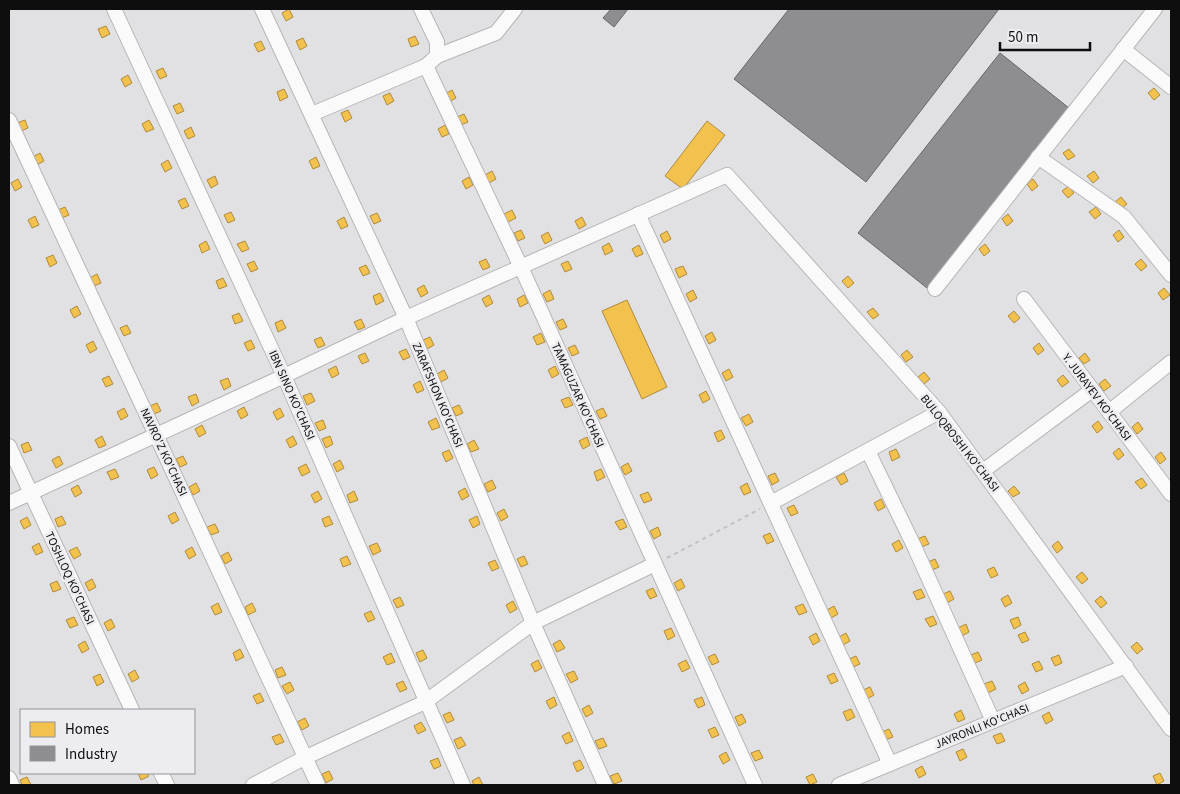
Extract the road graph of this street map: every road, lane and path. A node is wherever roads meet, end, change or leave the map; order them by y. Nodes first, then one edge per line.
1 (114, 9) edge
2 (262, 9) edge
3 (421, 9) edge
4 (515, 9) edge
5 (1155, 9) edge
6 (1123, 49) junction
7 (437, 56) junction
8 (426, 66) junction
9 (1171, 87) edge
10 (312, 114) junction
11 (9, 120) edge
12 (1038, 157) junction
13 (638, 214) junction
14 (521, 267) junction
15 (1171, 275) edge
16 (935, 289) dead end
17 (1024, 299) dead end
18 (406, 318) junction
19 (1171, 362) edge
20 (284, 376) junction
21 (1092, 390) junction
22 (938, 412) junction
23 (1109, 412) junction
24 (156, 435) junction
25 (9, 446) edge
26 (868, 450) junction
27 (983, 471) junction
28 (31, 493) junction
29 (1171, 494) edge
30 (9, 503) edge
31 (771, 503) junction
32 (654, 564) junction
33 (533, 623) junction
34 (1126, 666) junction
35 (425, 702) junction
36 (132, 709) edge
37 (993, 721) junction
38 (1171, 729) edge
39 (304, 758) junction
40 (890, 764) junction
41 (9, 778) edge
42 (12, 785) edge
43 (253, 785) edge
44 (318, 785) edge
45 (463, 785) edge
46 (605, 785) edge
47 (756, 785) edge
48 (839, 785) edge

1 - 20 street, IBN SINO KO'CHASI
2 - 10 street, ZARAFSHON KO'CHASI
3 - 7 street
4 - 7 street
5 - 6 street
6 - 9 street
6 - 12 street
7 - 8 street
8 - 10 street
8 - 14 street, TAMAGUZAR KO'CHASI
10 - 18 street, ZARAFSHON KO'CHASI
11 - 24 street, NAVRO'Z KO'CHASI
12 - 15 street
12 - 16 street
13 - 14 street
13 - 22 street, BULOQBOSHI KO'CHASI
13 - 31 street
14 - 18 street
14 - 32 street, TAMAGUZAR KO'CHASI
17 - 21 street, Y. JURAYEV KO'CHASI
18 - 20 street
18 - 33 street, ZARAFSHON KO'CHASI
19 - 23 street
20 - 24 street
20 - 35 street, IBN SINO KO'CHASI
21 - 23 street, Y. JURAYEV KO'CHASI
21 - 27 street
22 - 26 street
22 - 27 street, BULOQBOSHI KO'CHASI
23 - 29 street, Y. JURAYEV KO'CHASI
24 - 28 street
24 - 39 street, NAVRO'Z KO'CHASI
25 - 28 street, TOSHLOQ KO'CHASI
26 - 31 street
26 - 37 street
27 - 34 street, BULOQBOSHI KO'CHASI
28 - 30 street
28 - 36 street, TOSHLOQ KO'CHASI
31 - 32 path
31 - 40 street
32 - 33 street
32 - 47 street, TAMAGUZAR KO'CHASI
33 - 35 street
33 - 46 street, ZARAFSHON KO'CHASI
34 - 37 street, JAYRONLI KO'CHASI
34 - 38 street, BULOQBOSHI KO'CHASI
35 - 39 street
35 - 45 street, IBN SINO KO'CHASI
37 - 40 street, JAYRONLI KO'CHASI
39 - 43 street
39 - 44 street, NAVRO'Z KO'CHASI
40 - 48 street, JAYRONLI KO'CHASI
41 - 42 street

